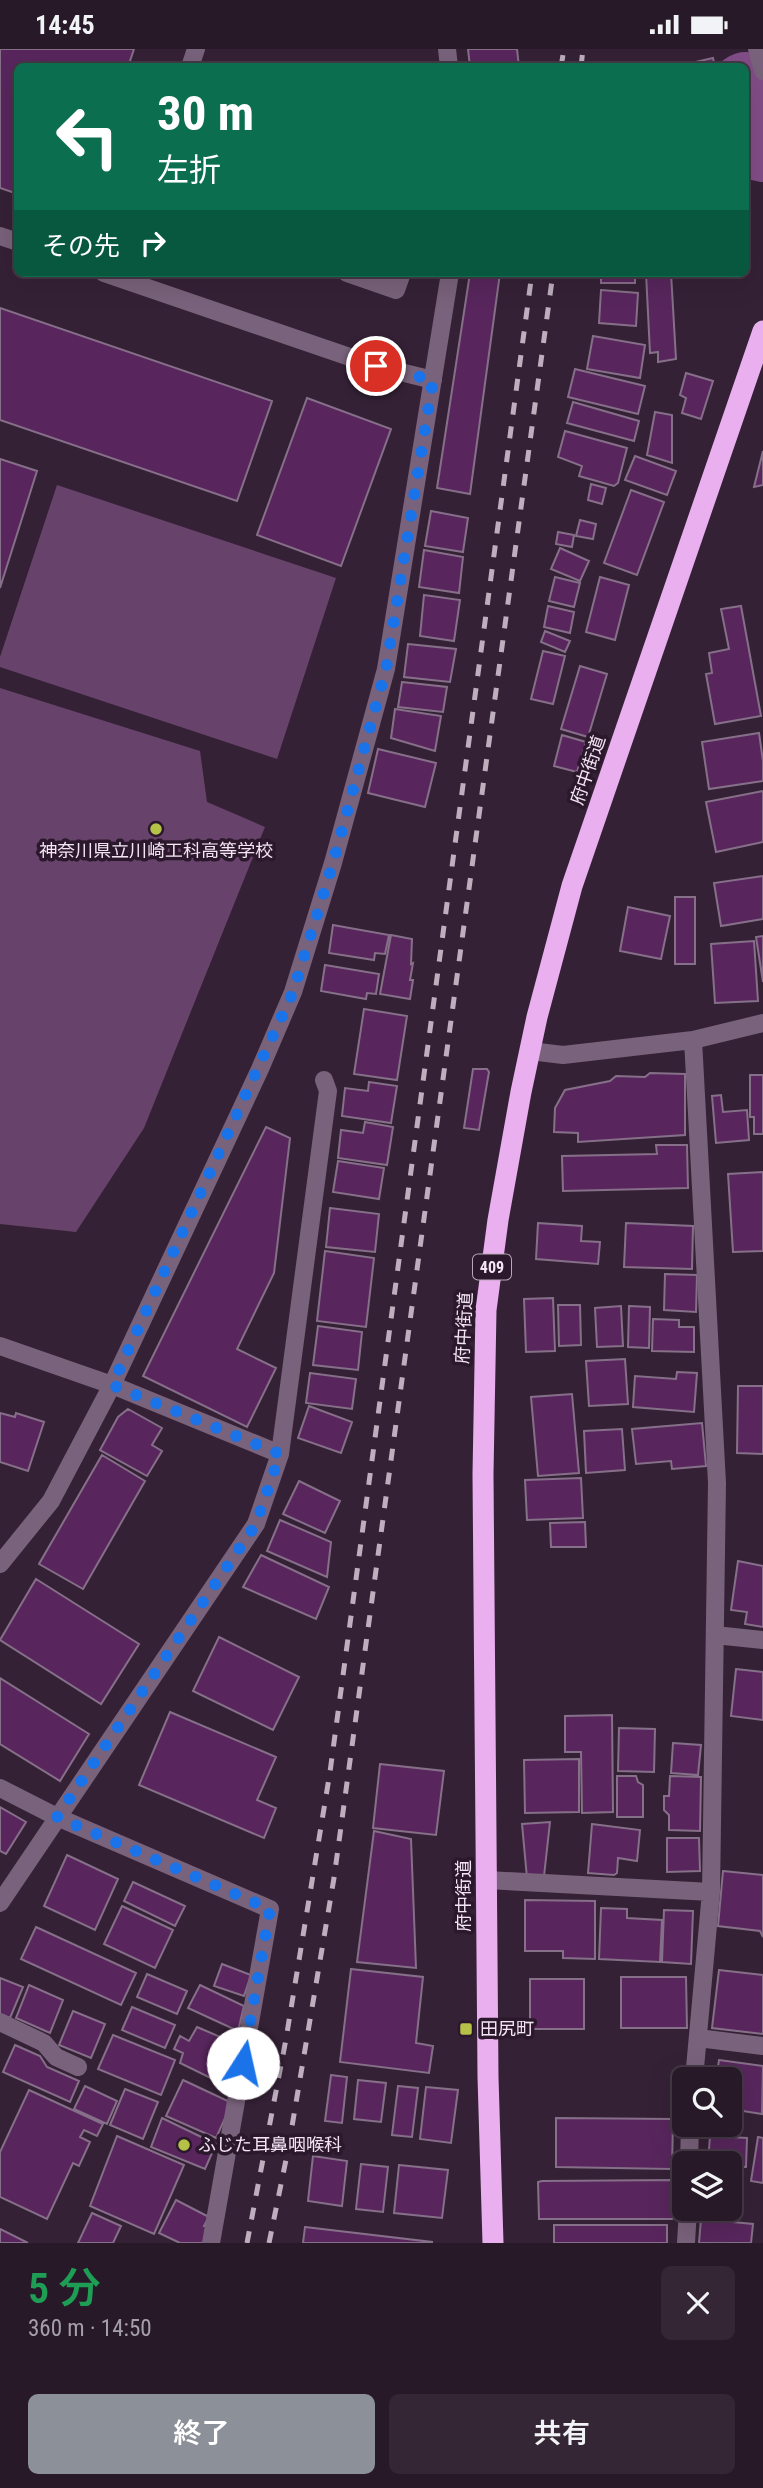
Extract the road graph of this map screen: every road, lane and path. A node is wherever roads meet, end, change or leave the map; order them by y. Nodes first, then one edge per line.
1 (757, 49) edge
2 (763, 71) edge
3 (119, 277) edge
4 (359, 277) edge
5 (401, 277) edge
6 (449, 277) edge
7 (763, 331) edge
8 (755, 379) edge
9 (433, 380) junction
10 (763, 1023) edge
11 (693, 1040) junction
12 (530, 1051) junction
13 (324, 1080) dead end
14 (0, 1346) edge
15 (112, 1385) junction
16 (280, 1454) junction
17 (2, 1558) edge
18 (715, 1635) junction
19 (763, 1640) edge
20 (0, 1788) edge
21 (57, 1817) junction
22 (486, 1880) junction
23 (710, 1892) junction
24 (0, 1903) edge
25 (0, 2022) edge
26 (698, 2038) junction
27 (763, 2046) edge
28 (78, 2067) dead end
29 (695, 2067) edge
30 (687, 2221) edge
31 (211, 2243) edge
32 (493, 2243) edge
33 (685, 2243) edge

1 - 2 street
3 - 9 street
4 - 5 street
6 - 9 street
7 - 8 highway, 府中街道 / 409
8 - 12 highway, 府中街道 / 409
9 - 15 street
10 - 11 street
11 - 12 street
11 - 18 street
12 - 22 highway, 府中街道 / 409
13 - 16 street
14 - 15 street
15 - 16 street
15 - 17 street
16 - 21 street
18 - 19 street
18 - 23 street
20 - 21 street
21 - 24 street
21 - 31 street
22 - 23 street
22 - 32 highway, 府中街道 / 409
23 - 26 street
25 - 28 street
26 - 27 street
26 - 29 street
30 - 33 street

